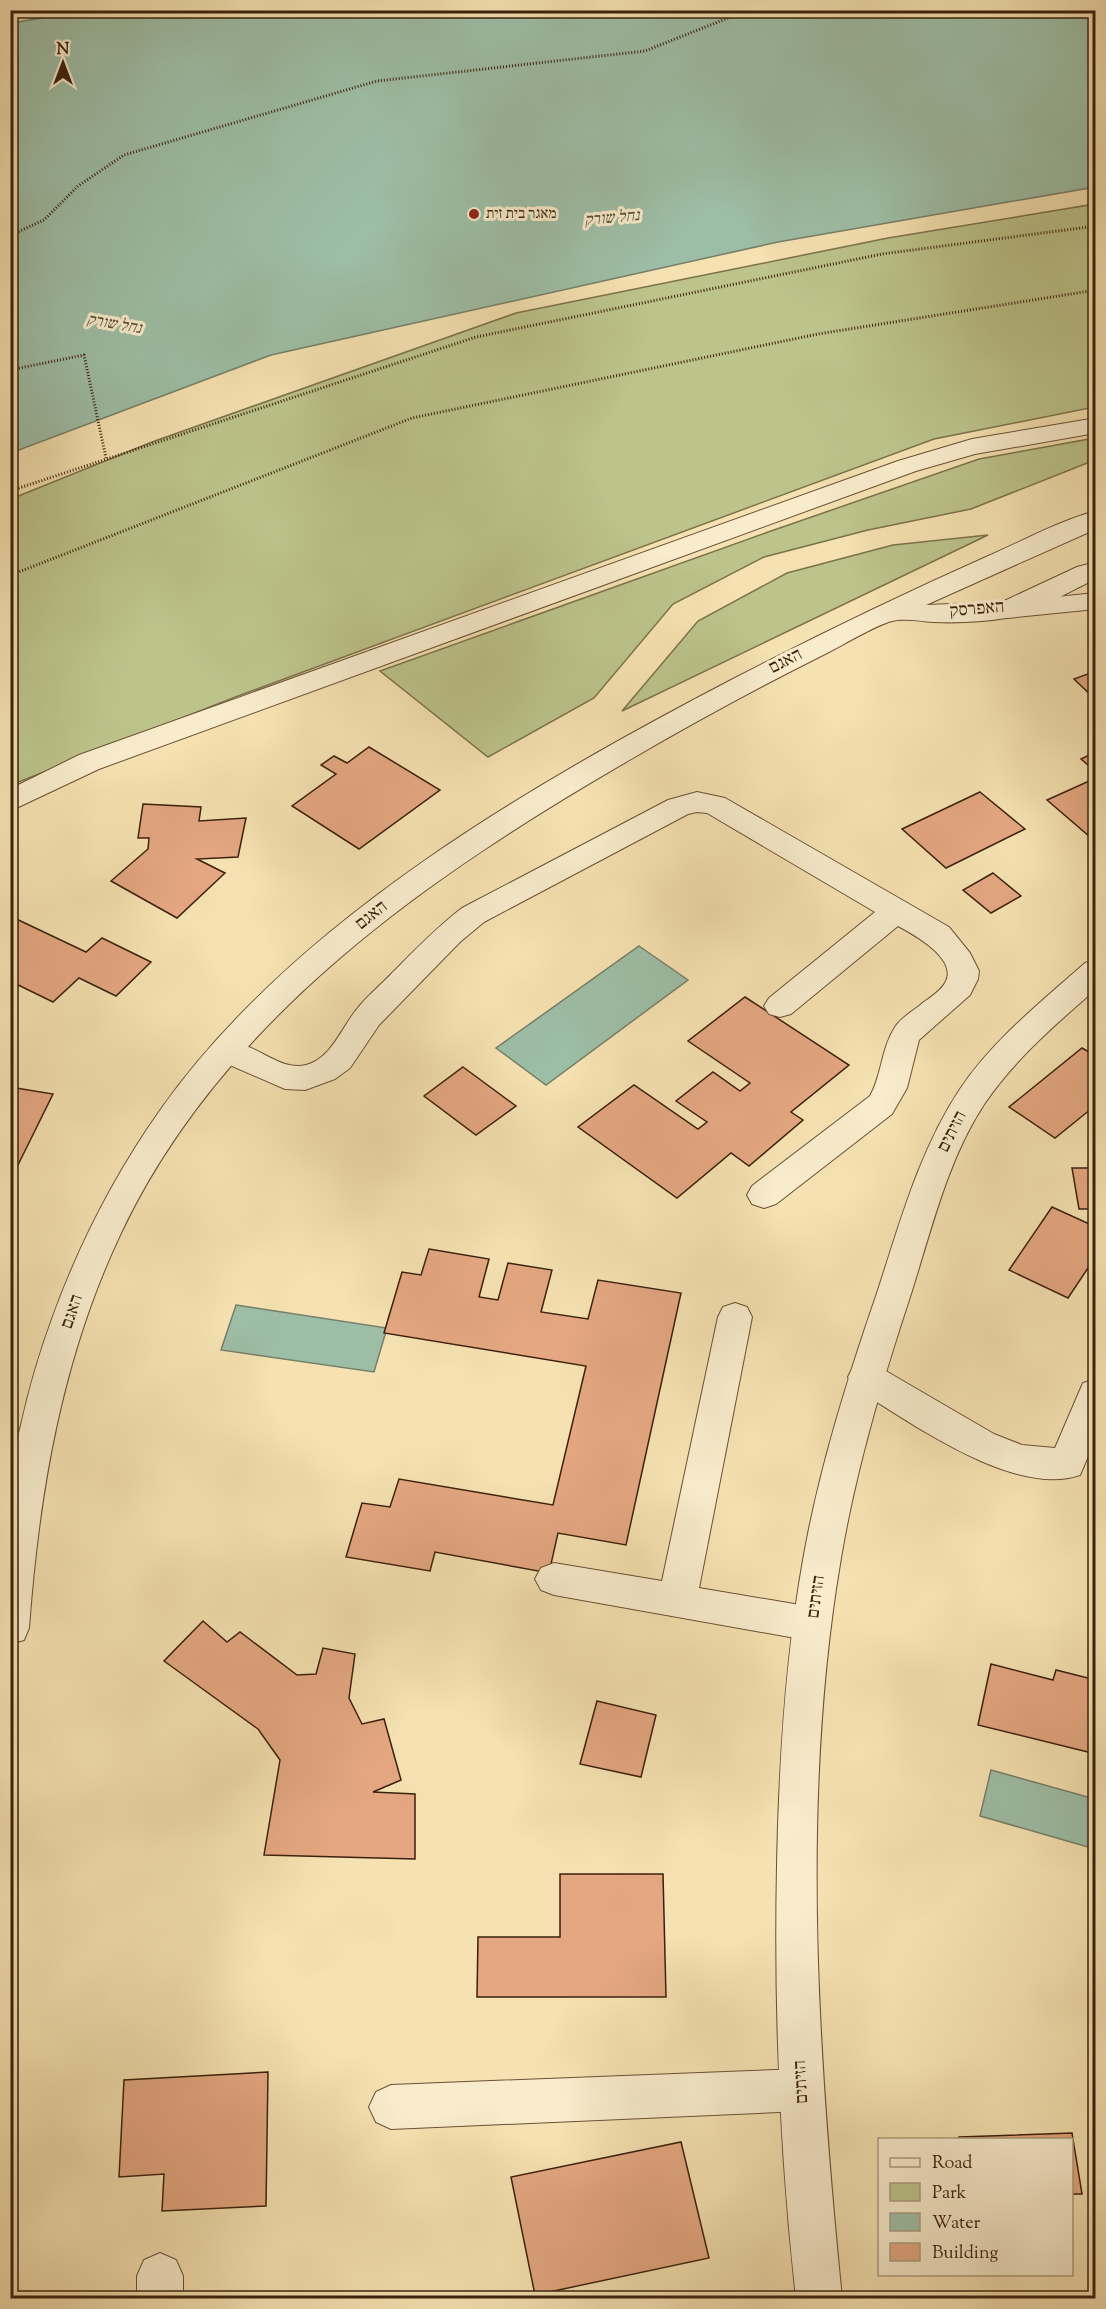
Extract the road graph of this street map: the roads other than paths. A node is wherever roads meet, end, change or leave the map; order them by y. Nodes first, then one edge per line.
1 (1095, 425) edge
2 (1095, 519) edge
3 (1095, 570) edge
4 (1095, 601) edge
5 (1007, 610) junction
6 (887, 612) junction
7 (10, 801) edge
8 (896, 911) junction
9 (1095, 971) edge
10 (780, 1006) dead end
11 (227, 1051) junction
12 (764, 1195) dead end
13 (735, 1317) dead end
14 (866, 1377) junction
15 (1095, 1393) edge
16 (554, 1579) dead end
17 (676, 1601) junction
18 (812, 1624) junction
19 (10, 1628) edge
20 (802, 2090) junction
21 (391, 2108) dead end
22 (819, 2298) edge

1 - 7 street
2 - 6 street, האגם
3 - 5 street, האפרסק
4 - 5 street
5 - 6 street, האפרסק
6 - 11 street, האגם
8 - 10 street
8 - 11 street
8 - 12 street
9 - 14 street, הזיתים
11 - 19 street, האגם
13 - 17 street
14 - 15 street
14 - 18 street, הזיתים
16 - 17 street
17 - 18 street
18 - 20 street, הזיתים
20 - 21 street
20 - 22 street, הזיתים

